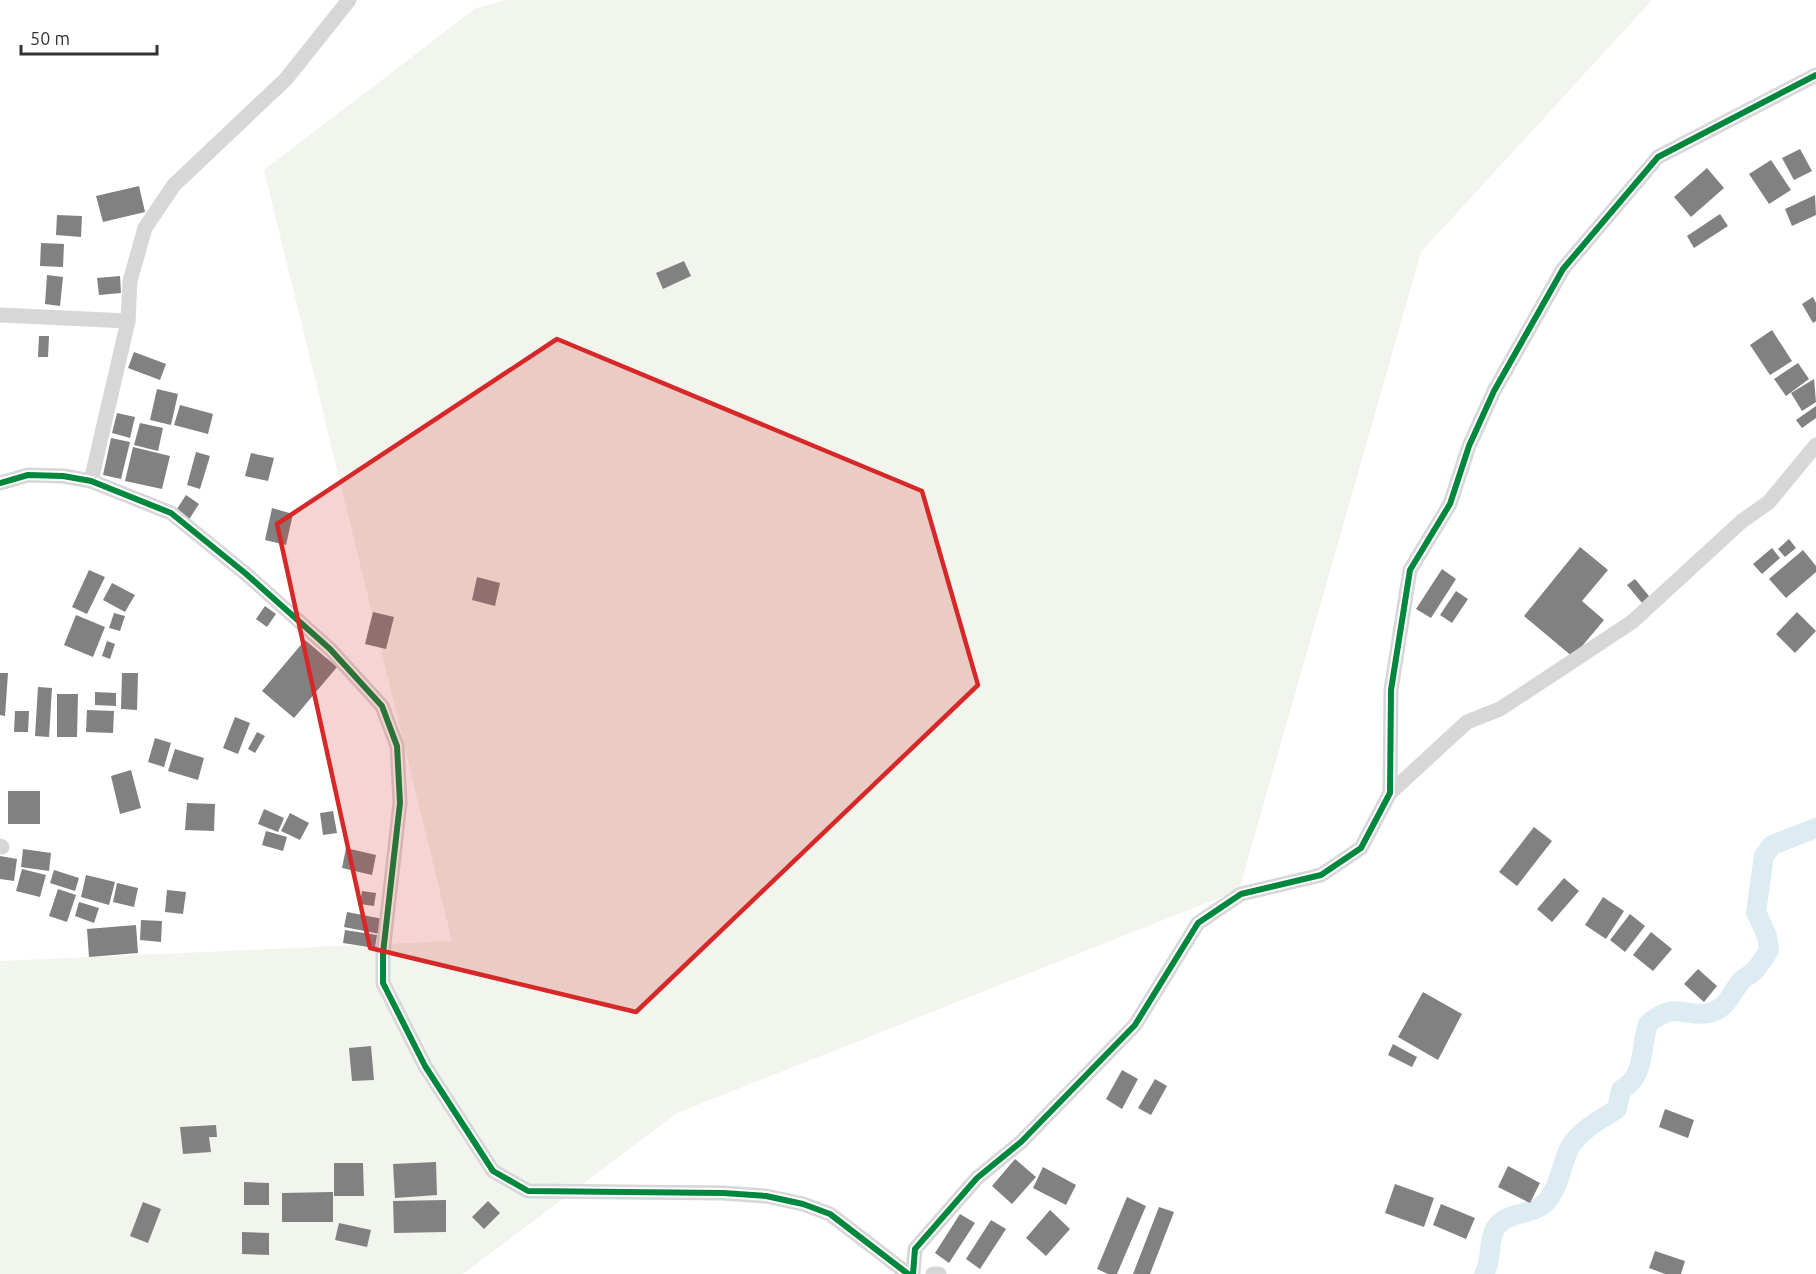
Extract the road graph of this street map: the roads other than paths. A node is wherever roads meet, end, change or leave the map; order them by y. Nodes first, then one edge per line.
1 (349, 0) edge
2 (1816, 75) edge
3 (0, 315) edge
4 (128, 321) junction
5 (1816, 446) edge
6 (91, 481) junction
7 (0, 483) edge
8 (1390, 793) junction
9 (908, 1274) edge
10 (913, 1274) edge
11 (933, 1274) edge
12 (939, 1274) edge

1 - 4 street
2 - 8 street
3 - 4 street
4 - 6 street
5 - 8 street
6 - 7 street
6 - 9 street
8 - 10 street
11 - 12 street

